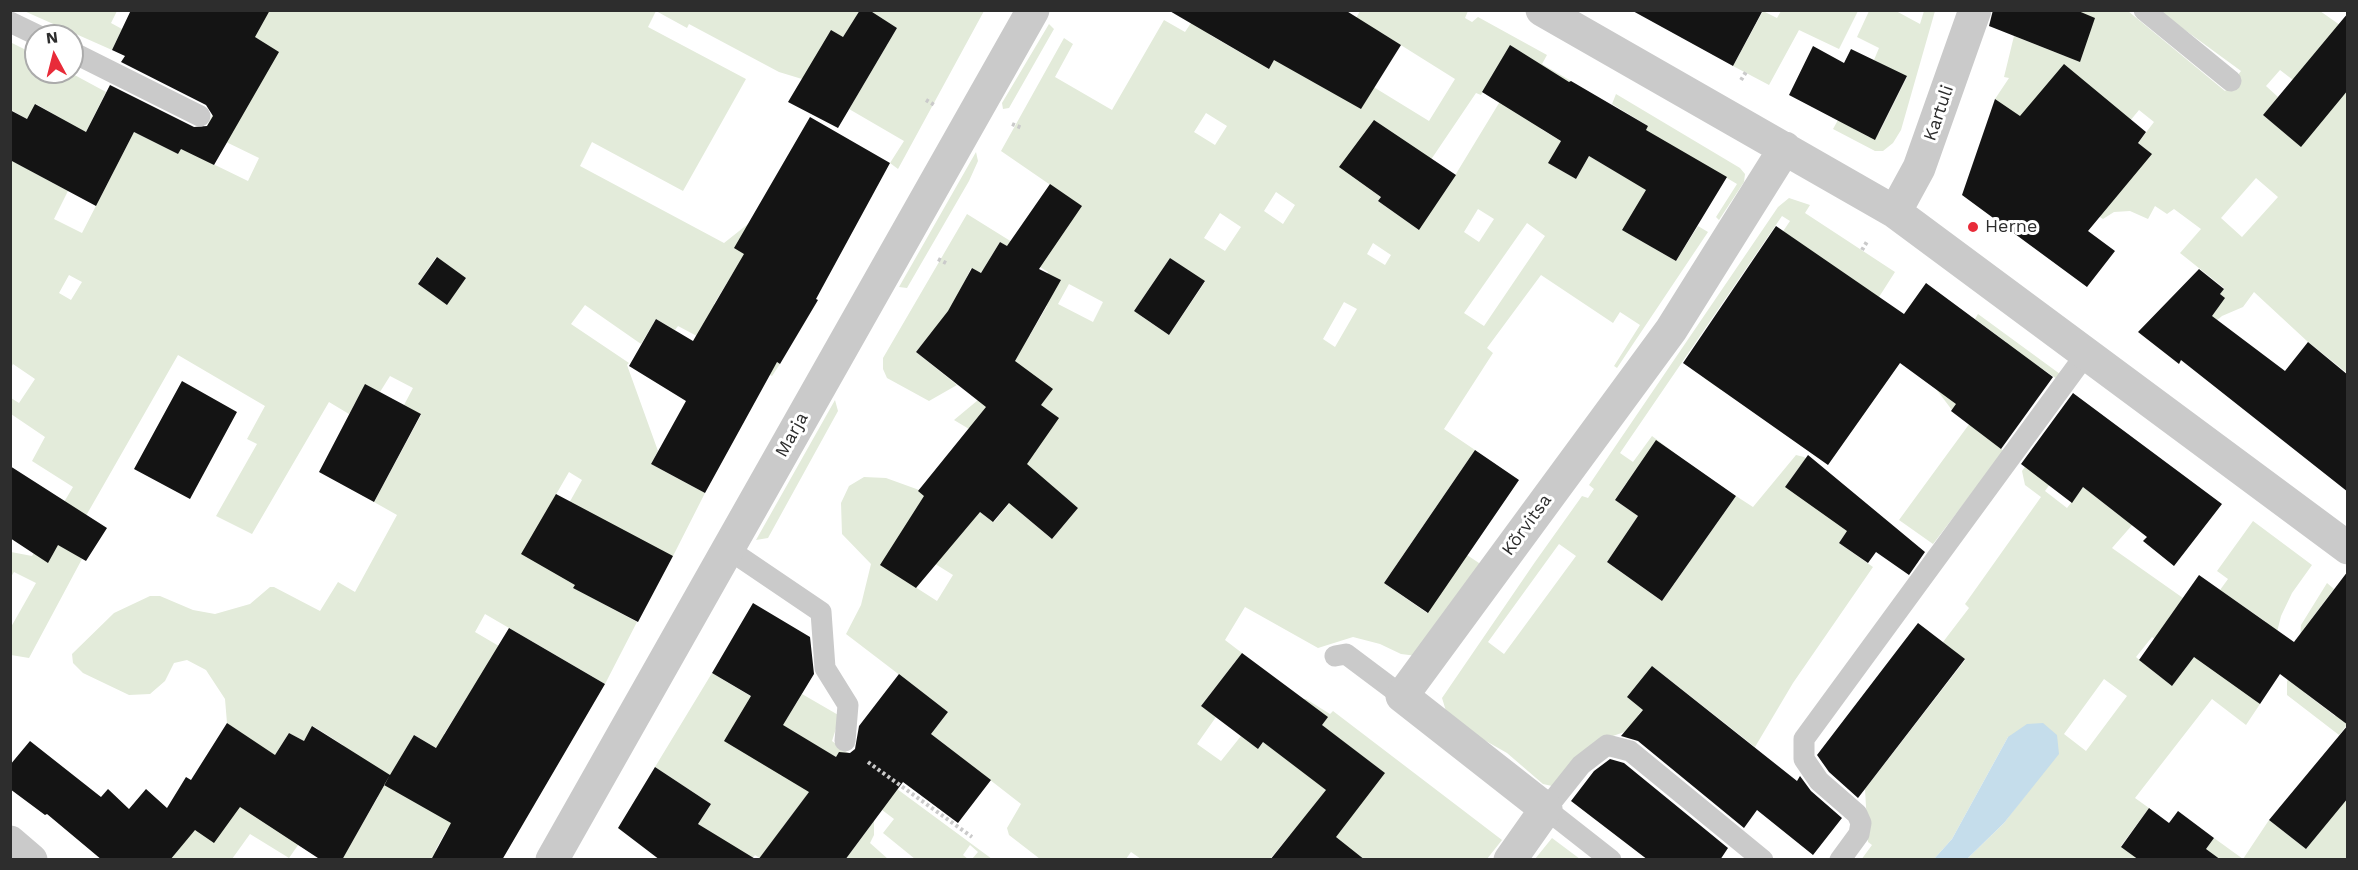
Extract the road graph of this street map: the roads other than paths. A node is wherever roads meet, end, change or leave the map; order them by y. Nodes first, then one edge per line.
1 (1033, 10) edge
2 (1542, 10) edge
3 (1975, 10) edge
4 (2144, 10) edge
5 (10, 22) edge
6 (24, 29) edge
7 (84, 58) edge
8 (2231, 81) dead end
9 (200, 116) dead end
10 (1785, 148) junction
11 (1895, 212) junction
12 (2086, 354) junction
13 (2348, 548) edge
14 (728, 549) junction
15 (1335, 656) dead end
16 (1402, 696) junction
17 (845, 741) dead end
18 (1546, 809) junction
19 (10, 842) edge
20 (31, 860) edge
21 (552, 860) edge
22 (1510, 860) edge
23 (1611, 860) edge
24 (1763, 860) edge
25 (1840, 860) edge

1 - 14 street, Marja
2 - 10 street
3 - 11 street, Kartuli
4 - 8 lane
5 - 6 lane
7 - 9 lane
10 - 11 street
10 - 16 street, Kõrvitsa
11 - 12 street
12 - 13 street
12 - 25 lane
14 - 17 lane
14 - 21 street, Marja
15 - 16 lane
16 - 18 street
18 - 22 street
18 - 23 lane
18 - 24 lane
19 - 20 street

